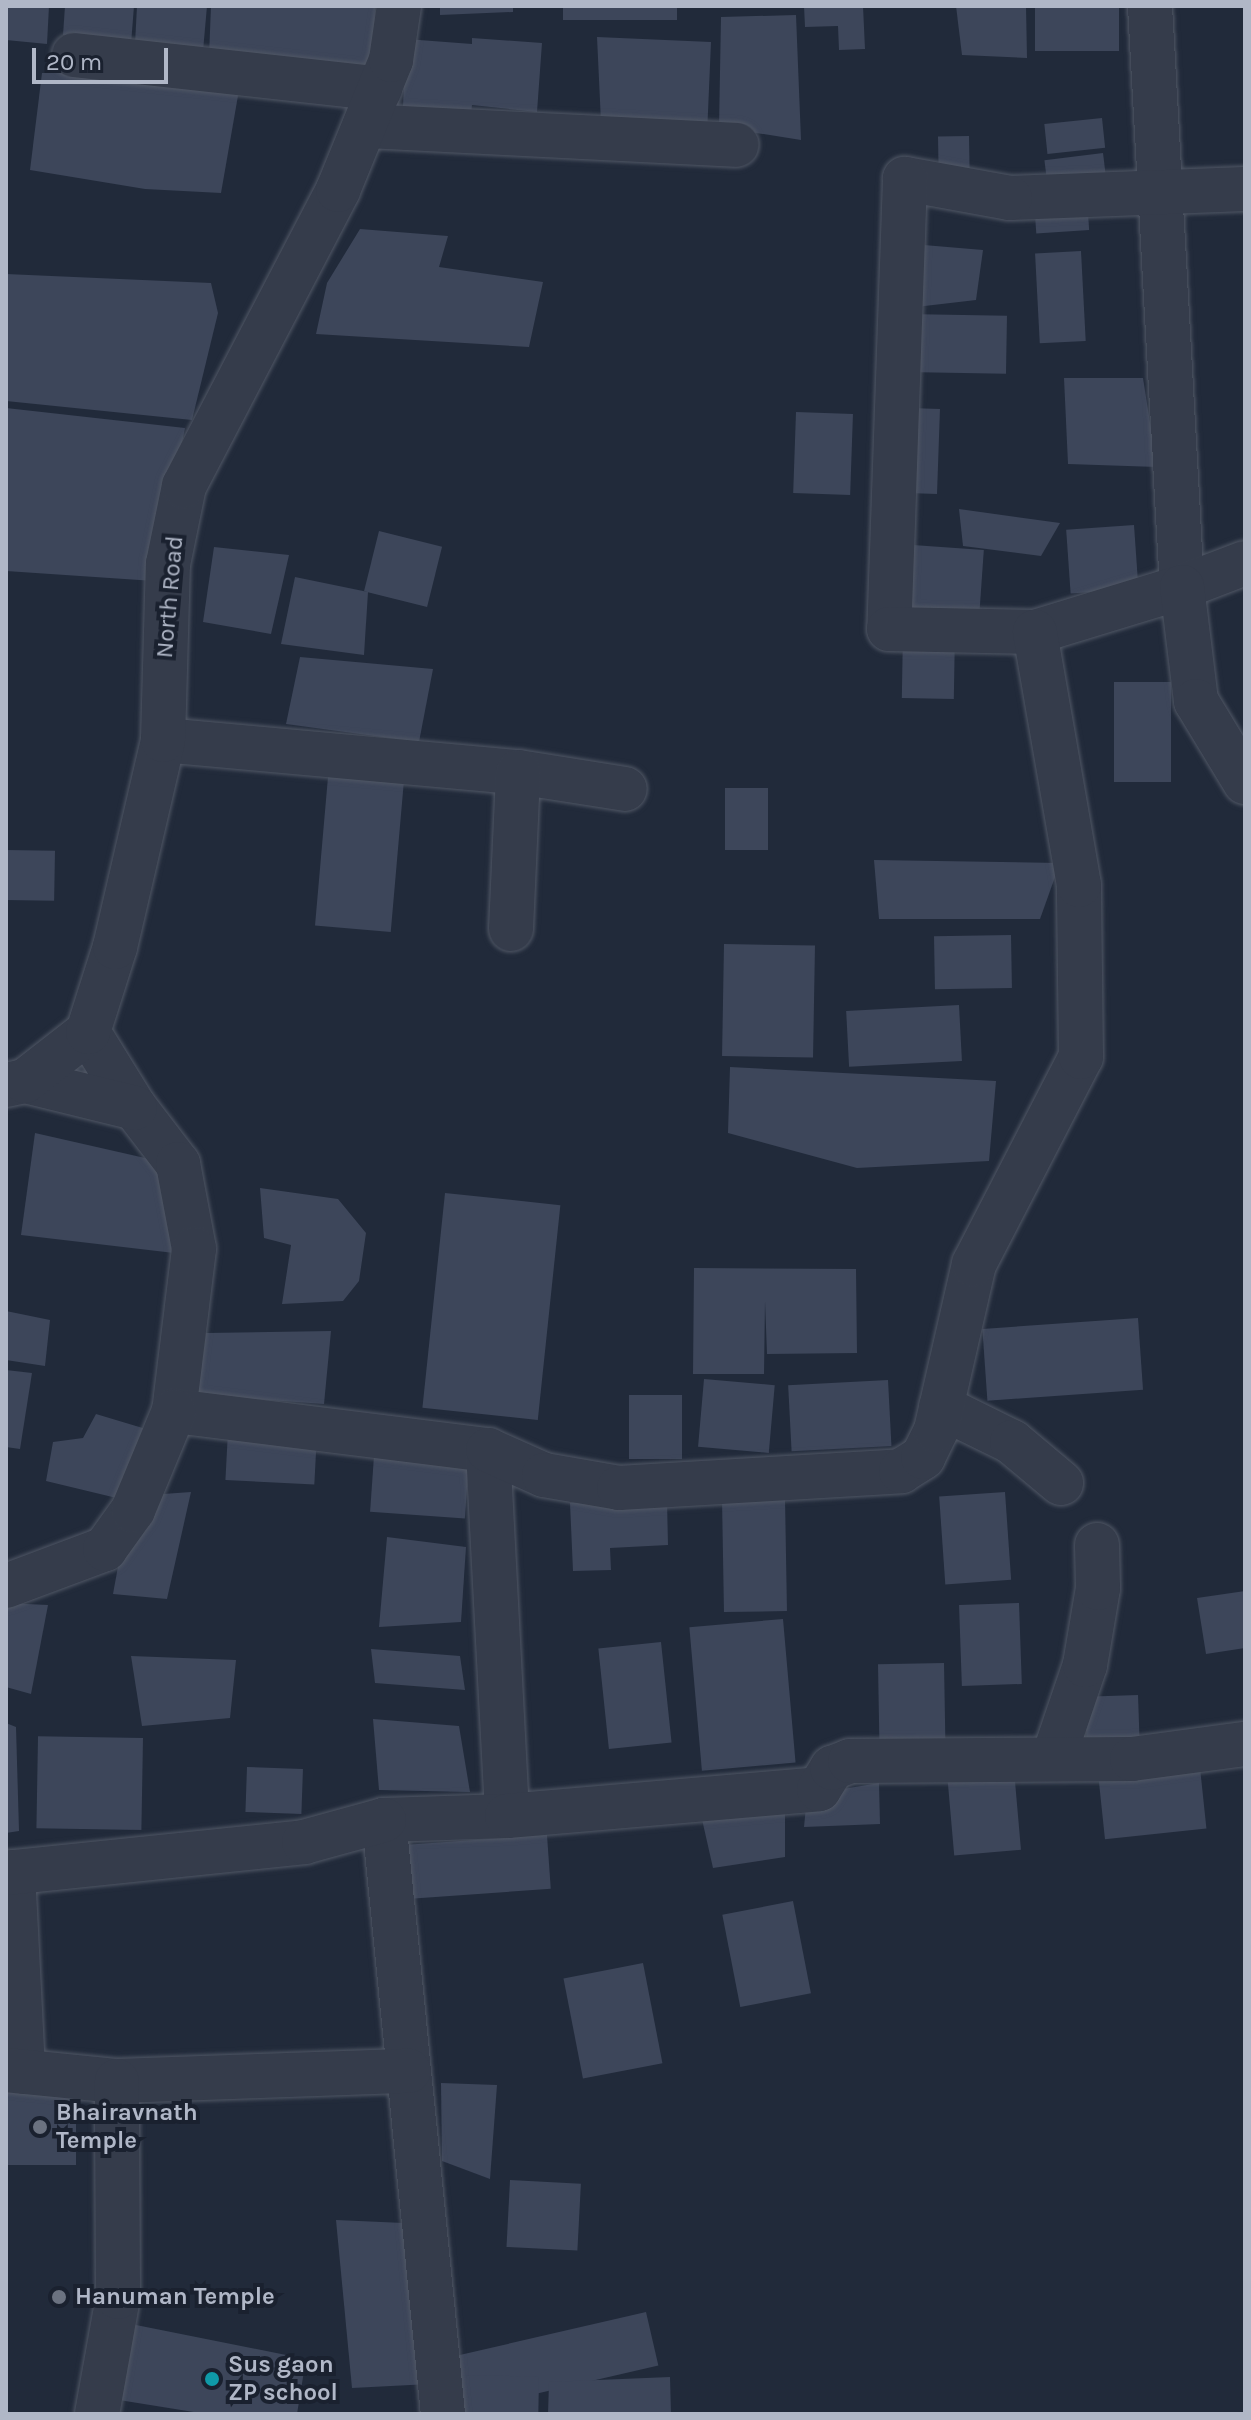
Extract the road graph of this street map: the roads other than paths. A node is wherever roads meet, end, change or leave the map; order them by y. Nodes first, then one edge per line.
1 (399, 6) edge
2 (1150, 6) edge
3 (74, 55) dead end
4 (372, 107) junction
5 (737, 145) dead end
6 (1245, 189) edge
7 (1162, 193) junction
8 (1245, 563) edge
9 (1182, 587) junction
10 (1035, 632) junction
11 (163, 740) junction
12 (518, 772) junction
13 (1245, 782) edge
14 (625, 789) dead end
15 (511, 929) dead end
16 (88, 1032) junction
17 (16, 1083) edge
18 (135, 1108) junction
19 (941, 1407) junction
20 (174, 1411) junction
21 (488, 1450) junction
22 (1061, 1483) dead end
23 (1097, 1545) dead end
24 (6, 1586) edge
25 (1245, 1744) edge
26 (1053, 1759) junction
27 (507, 1816) junction
28 (384, 1820) junction
29 (10, 1873) edge
30 (14, 2071) edge
31 (409, 2071) junction
32 (117, 2081) junction
33 (97, 2414) edge
34 (443, 2414) edge

1 - 4 street, North Road
2 - 7 street
3 - 4 street
4 - 5 street
4 - 11 street, North Road
6 - 7 street
7 - 9 street
7 - 10 street
8 - 9 street
9 - 10 street
9 - 13 street
10 - 19 street
11 - 12 street
11 - 16 street, North Road
12 - 14 street
12 - 15 street
16 - 17 street
16 - 18 street
17 - 18 street
18 - 20 street
19 - 21 street
19 - 22 street
20 - 21 street
20 - 24 street
21 - 27 street
23 - 26 street
25 - 26 street
26 - 27 street
27 - 28 street
28 - 29 street
28 - 31 street
29 - 30 street
30 - 32 street
31 - 32 street
31 - 34 street
32 - 33 street

